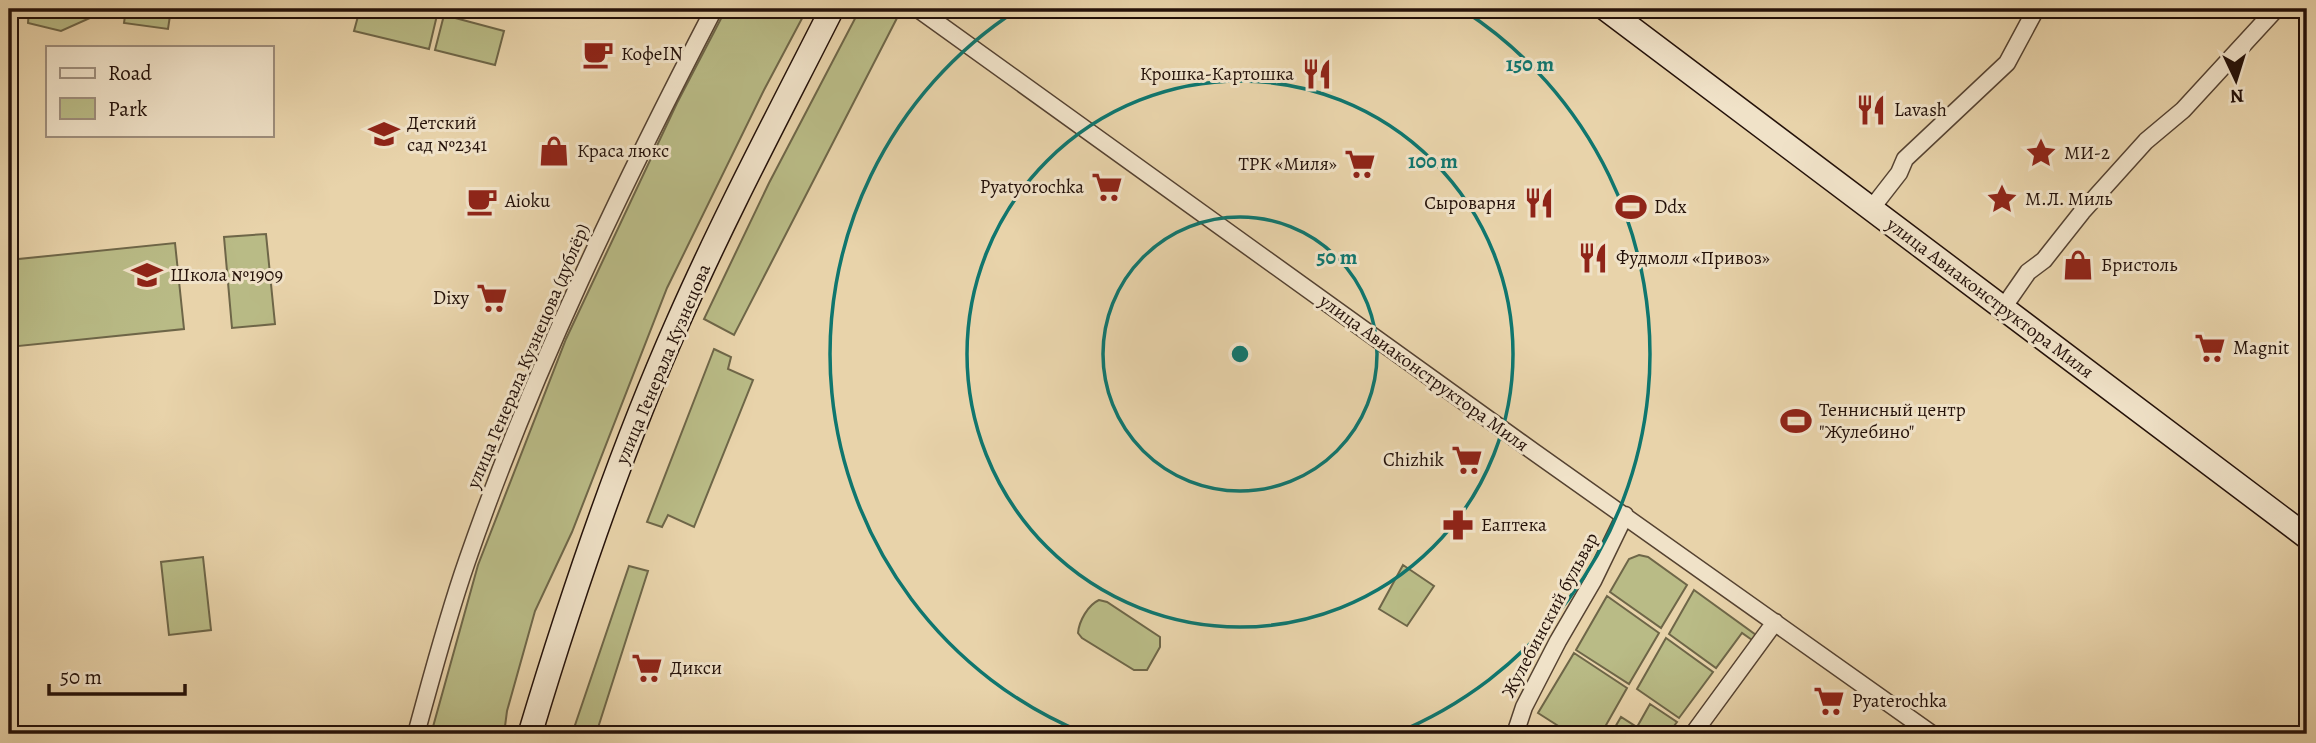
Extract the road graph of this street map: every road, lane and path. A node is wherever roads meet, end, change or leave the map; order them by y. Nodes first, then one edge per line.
1 (714, 9) edge
2 (832, 9) edge
3 (918, 9) edge
4 (1606, 9) edge
5 (2036, 9) edge
6 (2276, 9) edge
7 (1871, 209) junction
8 (2003, 308) junction
9 (1625, 515) junction
10 (2307, 537) edge
11 (1775, 622) junction
12 (416, 734) edge
13 (530, 734) edge
14 (1515, 734) edge
15 (1693, 734) edge
16 (1932, 734) edge

1 - 12 street, улица Генерала Кузнецова (дублёр)
2 - 13 street, улица Генерала Кузнецова
3 - 9 street, улица Авиаконструктора Миля
4 - 7 street, улица Авиаконструктора Миля
5 - 7 street
6 - 8 street
7 - 8 street, улица Авиаконструктора Миля
8 - 10 street, улица Авиаконструктора Миля
9 - 11 street, улица Авиаконструктора Миля
9 - 14 street, Жулебинский бульвар
11 - 15 street
11 - 16 street, улица Авиаконструктора Миля

